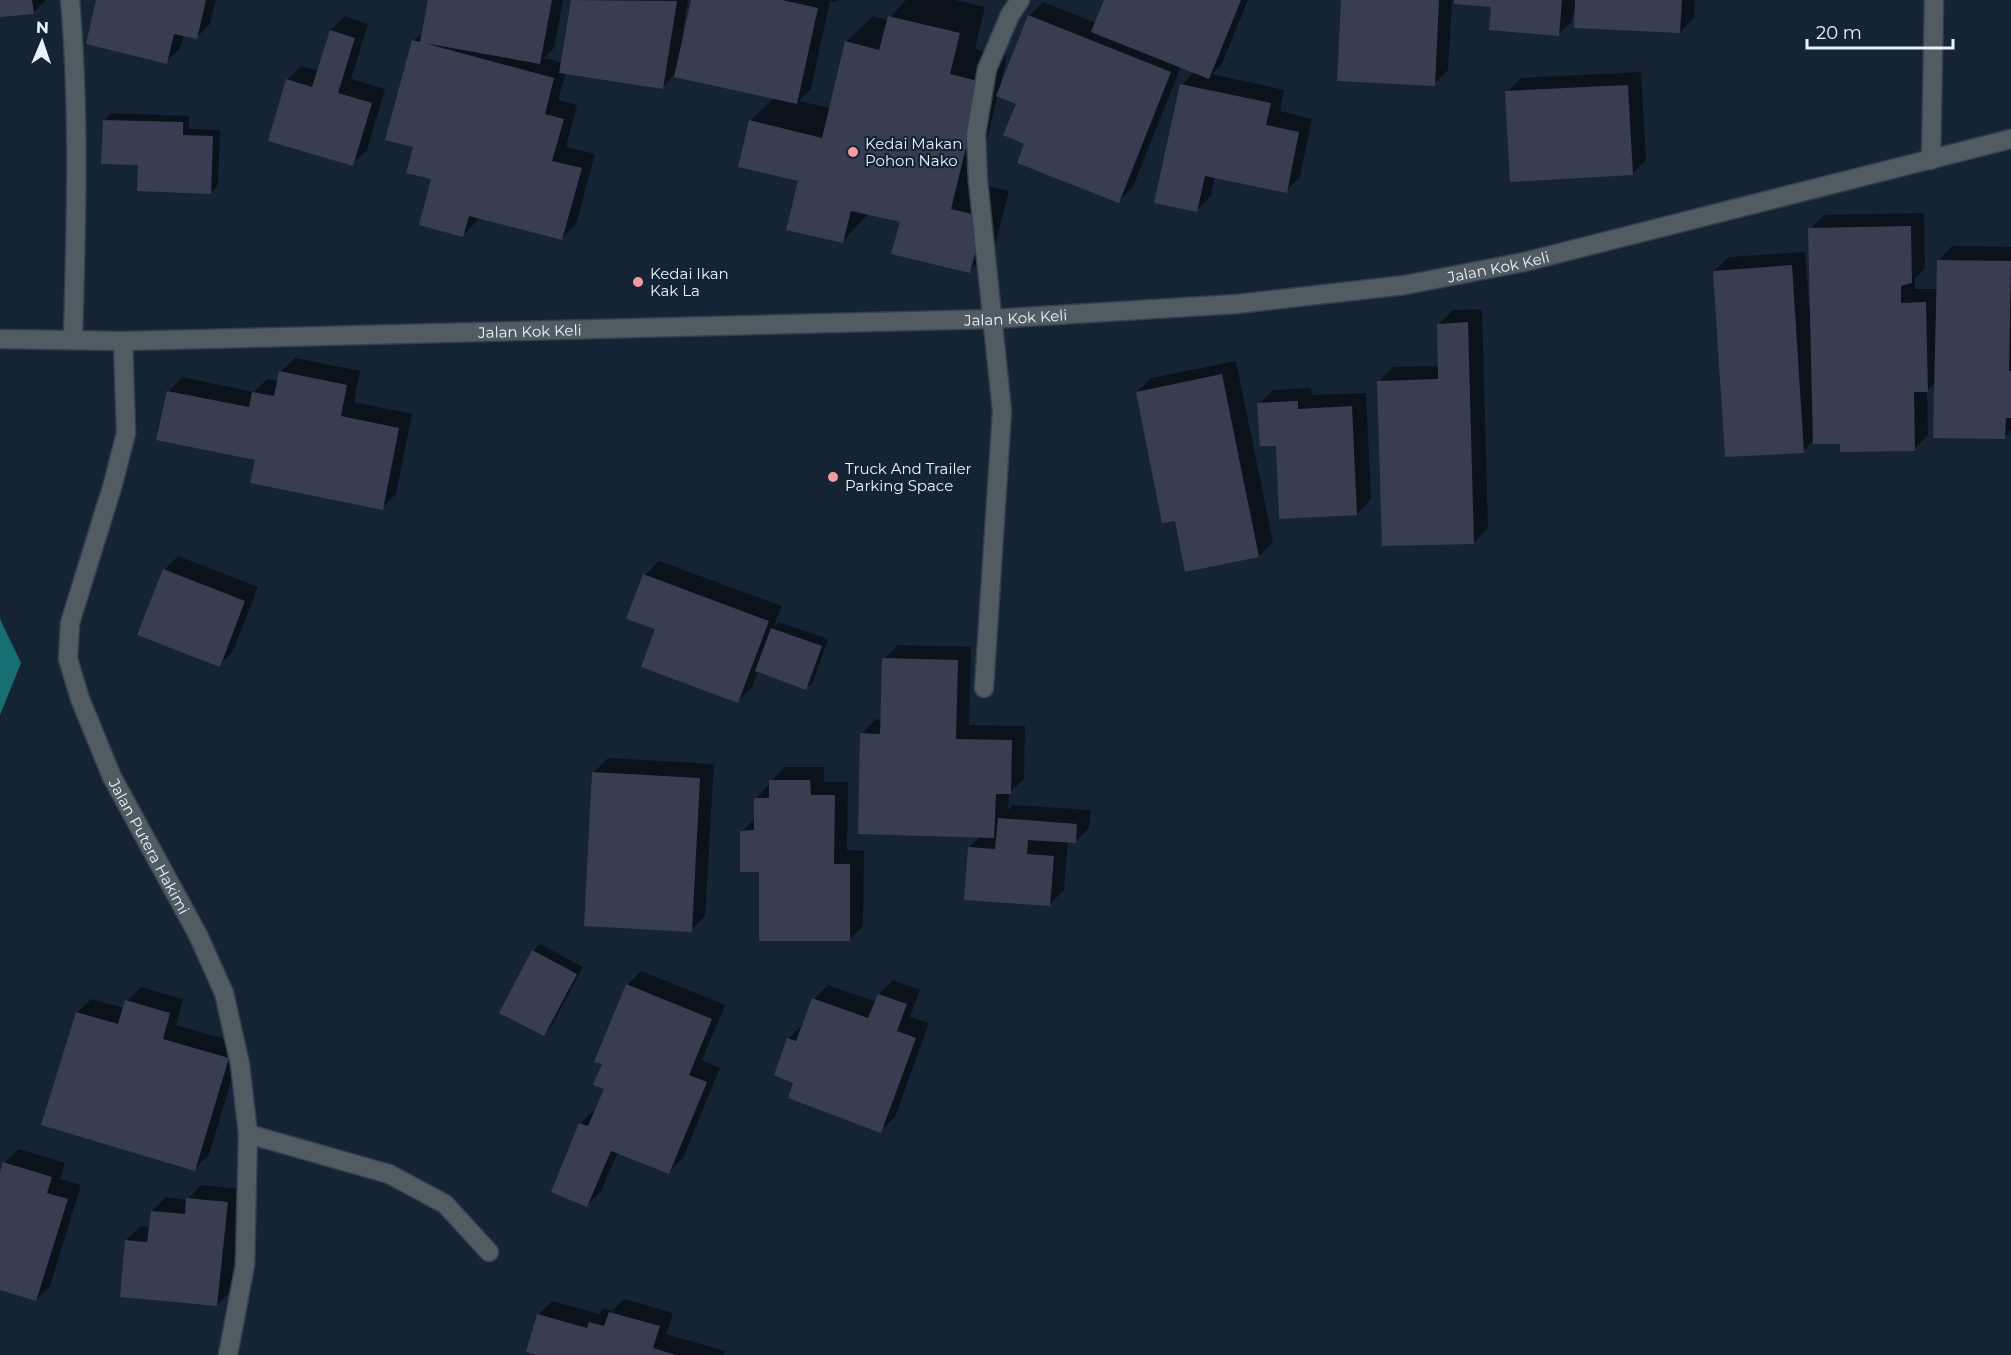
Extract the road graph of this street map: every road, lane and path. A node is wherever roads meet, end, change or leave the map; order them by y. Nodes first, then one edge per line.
1 (70, 0) edge
2 (1020, 0) edge
3 (1935, 0) edge
4 (2011, 139) edge
5 (1931, 160) junction
6 (992, 319) junction
7 (0, 339) edge
8 (73, 339) junction
9 (123, 341) junction
10 (984, 688) dead end
11 (248, 1134) junction
12 (489, 1252) dead end
13 (228, 1355) edge

1 - 8 street
2 - 6 street
3 - 5 street
4 - 5 street, Jalan Kok Keli
5 - 6 street, Jalan Kok Keli
6 - 9 street, Jalan Kok Keli
6 - 10 street
7 - 8 street, Jalan Kok Keli
8 - 9 street, Jalan Kok Keli
9 - 11 street, Jalan Putera Hakimi
11 - 12 street
11 - 13 street, Jalan Putera Hakimi

